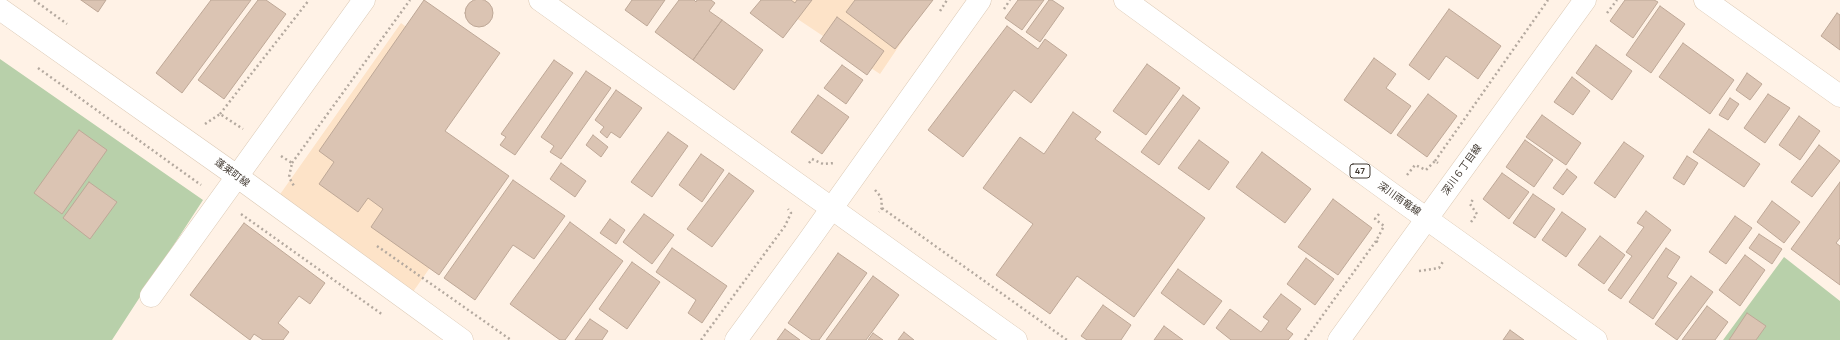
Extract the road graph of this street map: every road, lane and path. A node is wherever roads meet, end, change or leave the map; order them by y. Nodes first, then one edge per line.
1 (309, 0) edge
2 (364, 0) edge
3 (410, 0) edge
4 (540, 0) edge
5 (980, 0) edge
6 (1125, 0) edge
7 (1548, 0) edge
8 (1585, 0) edge
9 (1705, 0) edge
10 (0, 9) edge
11 (31, 63) dead end
12 (1840, 96) edge
13 (220, 114) dead end
14 (1435, 161) dead end
15 (292, 163) dead end
16 (176, 168) dead end
17 (238, 177) junction
18 (295, 188) dead end
19 (302, 192) dead end
20 (831, 208) junction
21 (882, 208) dead end
22 (1427, 220) junction
23 (785, 226) dead end
24 (266, 232) dead end
25 (1376, 241) dead end
26 (374, 243) dead end
27 (151, 296) dead end
28 (386, 317) dead end
29 (462, 340) edge
30 (511, 340) edge
31 (701, 340) edge
32 (736, 340) edge
33 (1016, 340) edge
34 (1067, 340) edge
35 (1305, 340) edge
36 (1339, 340) edge
37 (1596, 340) edge

1 - 13 path
2 - 17 street
3 - 15 path
4 - 20 street
5 - 20 street
6 - 22 street, 深川雨竜線 / 47
7 - 14 path
8 - 22 street, 深川６丁目線
9 - 12 street
10 - 17 street, 蓬莱町線
11 - 16 path
17 - 27 street
17 - 29 street, 蓬莱町線
18 - 19 path
20 - 32 street
20 - 33 street
21 - 34 path
22 - 36 street, 深川６丁目線
22 - 37 street, 深川雨竜線 / 47
23 - 31 path
24 - 28 path
25 - 35 path
26 - 30 path

